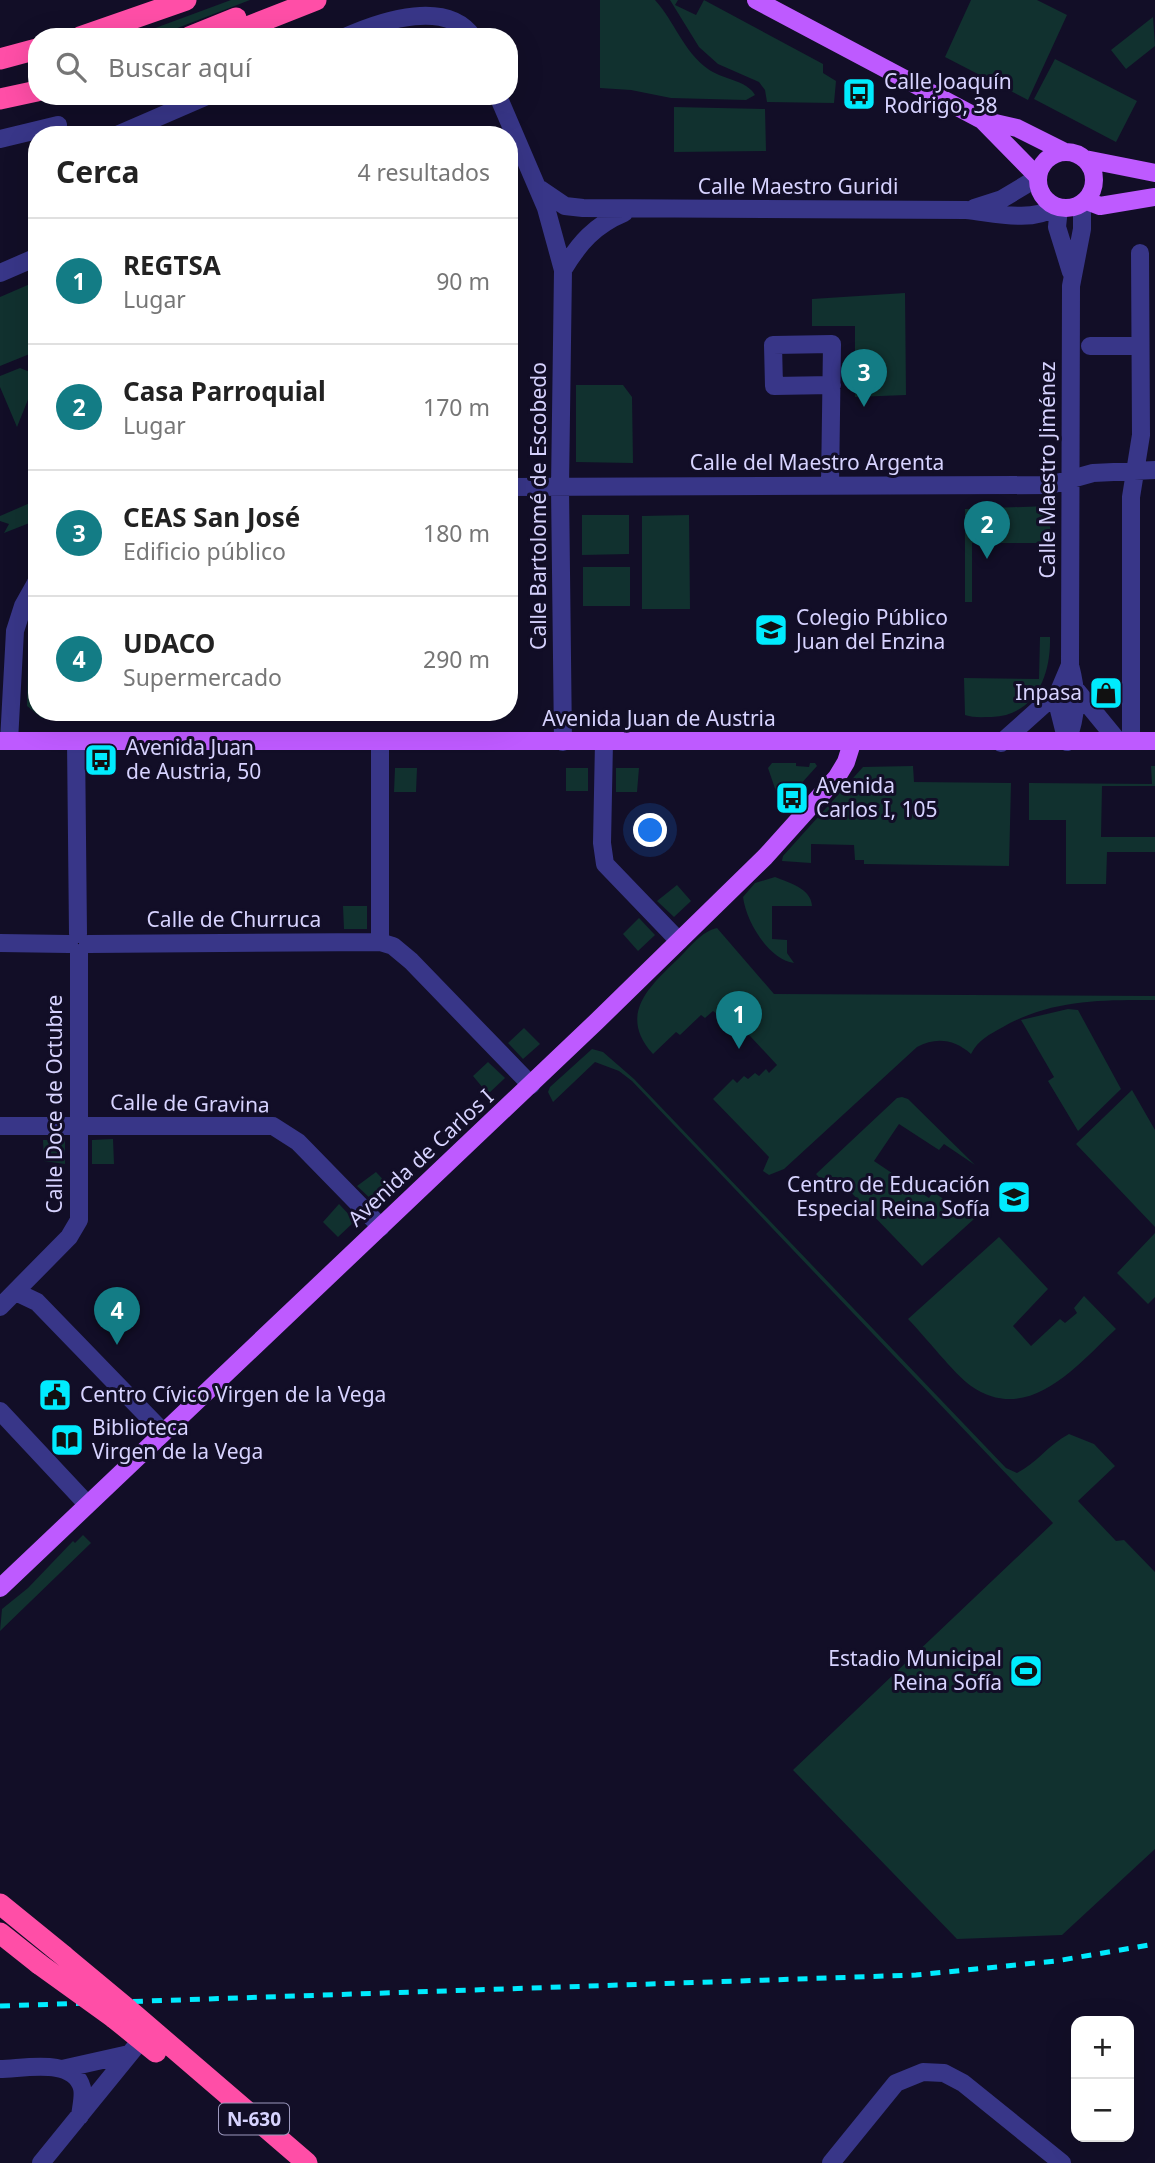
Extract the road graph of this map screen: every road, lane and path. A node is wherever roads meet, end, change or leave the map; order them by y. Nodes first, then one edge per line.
1 (186, 0) edge
2 (281, 0) edge
3 (316, 0) edge
4 (755, 0) edge
5 (106, 28) edge
6 (211, 28) edge
7 (245, 28) edge
8 (367, 28) edge
9 (468, 28) edge
10 (28, 51) edge
11 (0, 59) edge
12 (28, 93) edge
13 (0, 99) edge
14 (186, 105) edge
15 (502, 105) edge
16 (982, 120) junction
17 (58, 125) dead end
18 (54, 126) edge
19 (138, 126) edge
20 (511, 126) edge
21 (28, 132) edge
22 (0, 139) edge
23 (518, 143) edge
24 (1063, 151) junction
25 (1084, 159) junction
26 (1155, 173) edge
27 (1037, 177) junction
28 (537, 187) junction
29 (1155, 197) edge
30 (1084, 203) junction
31 (546, 208) junction
32 (1057, 208) junction
33 (631, 210) junction
34 (966, 210) junction
35 (577, 245) junction
36 (1140, 253) dead end
37 (28, 261) edge
38 (563, 270) junction
39 (0, 273) edge
40 (1072, 274) junction
41 (1145, 340) edge
42 (1090, 346) dead end
43 (832, 385) dead end
44 (1135, 470) junction
45 (1155, 470) edge
46 (1073, 477) junction
47 (830, 485) junction
48 (518, 487) edge
49 (560, 487) junction
50 (28, 597) edge
51 (1070, 665) junction
52 (1059, 691) junction
53 (1077, 691) junction
54 (4, 741) edge
55 (76, 741) junction
56 (1125, 741) junction
57 (1155, 741) edge
58 (380, 742) junction
59 (563, 742) junction
60 (604, 742) junction
61 (1067, 742) junction
62 (852, 743) junction
63 (1001, 743) junction
64 (679, 941) junction
65 (0, 943) edge
66 (380, 943) junction
67 (79, 944) junction
68 (531, 1085) junction
69 (79, 1125) junction
70 (0, 1126) edge
71 (381, 1227) junction
72 (16, 1292) junction
73 (0, 1307) edge
74 (0, 1411) edge
75 (163, 1432) junction
76 (87, 1504) junction
77 (0, 1588) edge
78 (0, 1904) edge
79 (0, 1933) edge
80 (122, 2014) junction
81 (135, 2047) junction
82 (62, 2068) junction
83 (0, 2070) edge
84 (80, 2116) junction
85 (43, 2162) edge
86 (294, 2163) edge
87 (307, 2163) edge
88 (831, 2163) edge
89 (1062, 2163) edge

1 - 5 highway
2 - 6 highway
3 - 7 highway
4 - 16 main road
8 - 9 street
10 - 11 highway
12 - 13 highway
14 - 19 street
15 - 20 street, Calle Bartolomé de Escobedo
16 - 24 main road
16 - 27 main road
17 - 18 street
21 - 22 street
23 - 28 street, Calle Bartolomé de Escobedo
24 - 25 main road
24 - 27 main road
25 - 26 main road
25 - 30 main road
27 - 32 main road
27 - 34 street, Calle Maestro Guridi
28 - 31 street, Calle Bartolomé de Escobedo
28 - 33 street, Calle Maestro Guridi
29 - 30 main road
30 - 32 main road
30 - 40 street, Calle Maestro Jiménez
31 - 35 street
31 - 38 street, Calle Bartolomé de Escobedo
32 - 34 street, Calle Maestro Guridi
32 - 40 street, Calle Maestro Jiménez
33 - 34 street, Calle Maestro Guridi
33 - 35 street, Calle Maestro Guridi
35 - 38 street, Calle Bartolomé de Escobedo
36 - 41 street
37 - 39 street
38 - 49 street, Calle Bartolomé de Escobedo
40 - 46 street, Calle Maestro Jiménez
41 - 42 street
41 - 44 street
43 - 47 street
44 - 45 street, Calle del Maestro Argenta
44 - 46 street, Calle del Maestro Argenta
44 - 56 street
46 - 47 street, Calle del Maestro Argenta
46 - 51 street, Calle Maestro Jiménez
47 - 49 street, Calle del Maestro Argenta
48 - 49 street, Calle del Maestro Argenta
49 - 59 street, Calle Bartolomé de Escobedo
50 - 54 street
51 - 52 street, Calle Maestro Jiménez
51 - 53 street, Calle Maestro Jiménez
52 - 61 street, Calle Maestro Jiménez
52 - 63 street, Calle Maestro Jiménez
53 - 56 street, Calle Maestro Jiménez
53 - 61 street, Calle Maestro Jiménez
54 - 55 main road, Avenida Juan de Austria
55 - 58 main road, Avenida Juan de Austria
55 - 67 street, Calle Doce de Octubre
56 - 57 main road, Avenida Juan de Austria
56 - 61 main road, Avenida Juan de Austria
58 - 59 main road, Avenida Juan de Austria
58 - 66 street
59 - 60 main road, Avenida Juan de Austria
60 - 62 main road, Avenida Juan de Austria
60 - 64 street
61 - 63 main road, Avenida Juan de Austria
62 - 63 main road, Avenida Juan de Austria
62 - 64 main road, Avenida de Carlos I
64 - 68 main road, Avenida de Carlos I
65 - 67 street, Calle de Churruca
66 - 67 street, Calle de Churruca
66 - 68 street
67 - 69 street, Calle Doce de Octubre
68 - 71 main road, Avenida de Carlos I
69 - 70 street, Calle de Gravina
69 - 71 street, Calle de Gravina
69 - 72 street, Calle Doce de Octubre
71 - 75 main road, Avenida de Carlos I
72 - 73 street, Calle Doce de Octubre
72 - 75 street
74 - 76 street
75 - 76 main road, Avenida de Carlos I
76 - 77 main road, Avenida de Carlos I
78 - 80 highway, N-630, bridge
79 - 80 highway, N-630, bridge
80 - 81 highway, N-630
80 - 87 highway, N-630
81 - 82 street
81 - 84 street
81 - 86 highway, N-630
82 - 83 street
82 - 84 street
84 - 85 street
88 - 89 street

